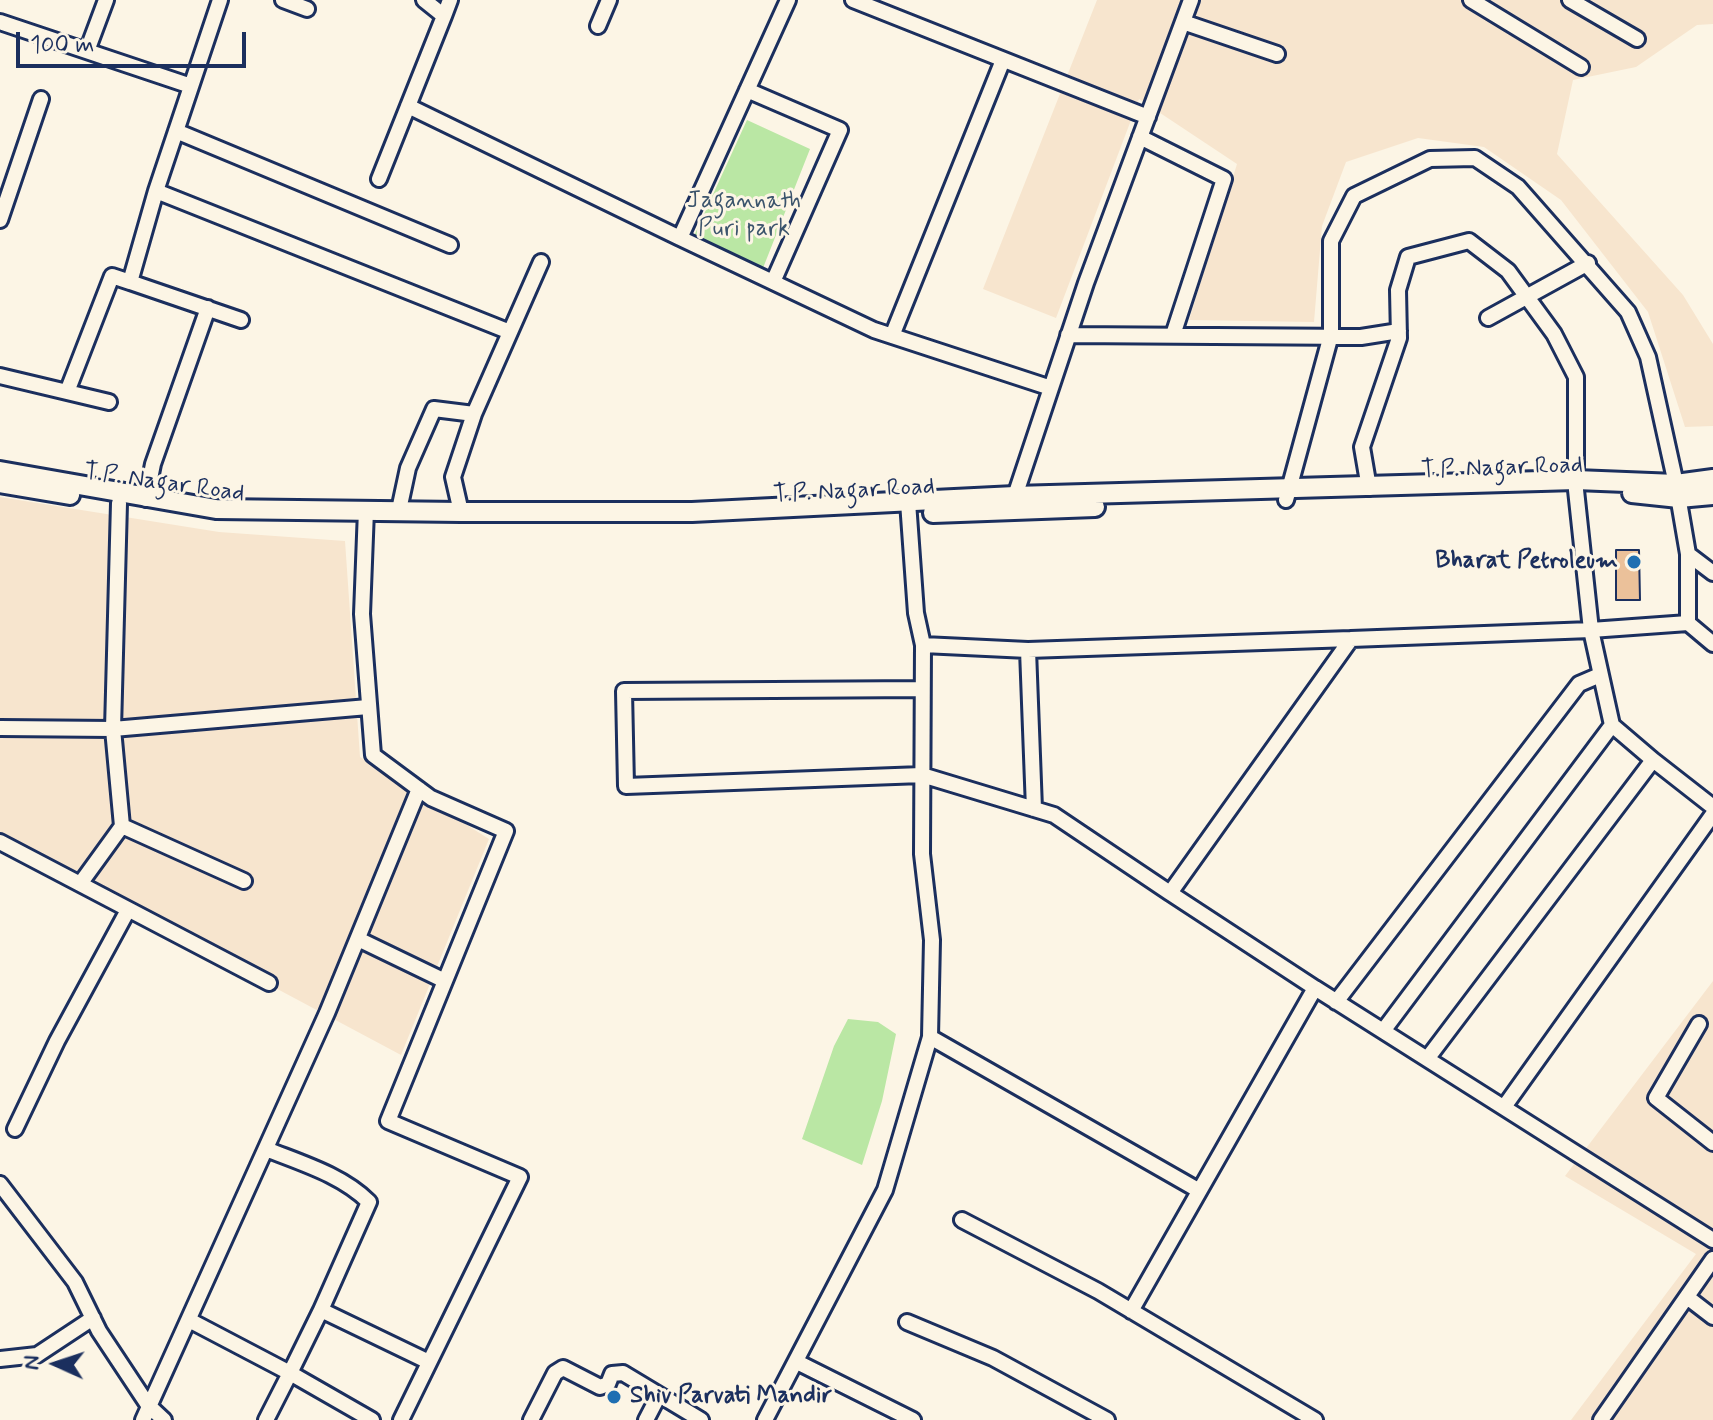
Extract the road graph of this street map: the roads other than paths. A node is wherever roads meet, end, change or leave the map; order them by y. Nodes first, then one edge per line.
1 (106, 0) edge
2 (220, 0) edge
3 (283, 0) edge
4 (424, 0) edge
5 (450, 0) edge
6 (609, 0) edge
7 (788, 0) edge
8 (853, 0) edge
9 (1191, 0) edge
10 (1471, 0) edge
11 (1570, 0) edge
12 (307, 9) dead end
13 (444, 16) junction
14 (0, 22) edge
15 (1183, 22) junction
16 (598, 26) dead end
17 (1637, 39) dead end
18 (87, 51) junction
19 (1277, 54) dead end
20 (1003, 60) junction
21 (1581, 67) dead end
22 (191, 86) junction
23 (747, 90) junction
24 (41, 99) dead end
25 (408, 106) junction
26 (1148, 117) junction
27 (176, 131) junction
28 (1140, 137) junction
29 (379, 179) dead end
30 (156, 191) junction
31 (0, 220) edge
32 (680, 238) junction
33 (450, 245) dead end
34 (541, 262) dead end
35 (1588, 263) junction
36 (130, 282) junction
37 (773, 282) junction
38 (1528, 298) junction
39 (208, 308) junction
40 (1488, 318) dead end
41 (241, 320) dead end
42 (1399, 331) junction
43 (510, 332) junction
44 (1068, 335) junction
45 (1173, 335) junction
46 (1331, 335) junction
47 (892, 336) junction
48 (0, 376) edge
49 (1051, 388) junction
50 (67, 392) junction
51 (109, 402) dead end
52 (474, 414) junction
53 (0, 471) edge
54 (1713, 479) edge
55 (0, 483) edge
56 (1576, 485) junction
57 (1369, 488) junction
58 (1677, 491) junction
59 (1288, 495) junction
60 (1713, 495) edge
61 (146, 499) junction
62 (119, 503) junction
63 (1013, 503) junction
64 (908, 508) junction
65 (399, 510) junction
66 (461, 512) junction
67 (366, 515) junction
68 (1688, 554) junction
69 (1713, 573) edge
70 (1688, 623) junction
71 (1591, 630) junction
72 (1351, 639) junction
73 (1713, 644) edge
74 (923, 645) junction
75 (1028, 650) junction
76 (1600, 675) junction
77 (922, 689) junction
78 (368, 707) junction
79 (1612, 725) junction
80 (0, 728) edge
81 (113, 729) junction
82 (1653, 760) junction
83 (922, 775) junction
84 (419, 789) junction
85 (1713, 807) edge
86 (1034, 809) junction
87 (1713, 814) edge
88 (122, 826) junction
89 (0, 842) edge
90 (244, 881) dead end
91 (80, 884) junction
92 (1170, 893) junction
93 (128, 910) junction
94 (358, 939) junction
95 (445, 981) junction
96 (269, 983) dead end
97 (1315, 988) junction
98 (1336, 1002) junction
99 (1699, 1024) dead end
100 (1383, 1031) junction
101 (930, 1037) junction
102 (1427, 1059) junction
103 (1504, 1107) junction
104 (15, 1129) dead end
105 (1713, 1143) edge
106 (266, 1149) junction
107 (0, 1184) edge
108 (1198, 1190) junction
109 (962, 1220) dead end
110 (1713, 1240) edge
111 (1713, 1259) edge
112 (1687, 1297) junction
113 (321, 1310) junction
114 (1131, 1311) junction
115 (1713, 1317) edge
116 (93, 1318) junction
117 (189, 1320) junction
118 (907, 1322) dead end
119 (0, 1359) edge
120 (429, 1362) junction
121 (797, 1362) junction
122 (290, 1373) junction
123 (659, 1395) junction
124 (148, 1405) junction
125 (143, 1420) edge
126 (164, 1420) edge
127 (266, 1420) edge
128 (372, 1420) edge
129 (401, 1420) edge
130 (531, 1420) edge
131 (646, 1420) edge
132 (701, 1420) edge
133 (765, 1420) edge
134 (913, 1420) edge
135 (1107, 1420) edge
136 (1315, 1420) edge
137 (1601, 1420) edge

1 - 18 street
2 - 22 street
3 - 12 street
4 - 13 street
5 - 13 street
6 - 16 street
7 - 23 street
8 - 20 street
9 - 15 street
10 - 21 street
11 - 17 street
13 - 25 street
14 - 18 street
15 - 19 street
15 - 26 street
18 - 22 street
20 - 26 street
20 - 47 street
22 - 27 street
23 - 32 street
23 - 37 street
24 - 31 street
25 - 29 street
25 - 32 street
26 - 28 street
27 - 30 street
27 - 33 street
28 - 44 street
28 - 45 street
30 - 36 street
30 - 43 street
32 - 37 street
34 - 43 street
35 - 38 street
35 - 46 street
35 - 58 street
36 - 39 street
36 - 50 street
37 - 47 street
38 - 40 street
38 - 42 street
38 - 56 street
39 - 41 street
39 - 61 street
42 - 46 street
42 - 57 street
43 - 52 street
44 - 45 street
44 - 49 street
45 - 46 street
46 - 59 street
47 - 49 street
48 - 50 street
49 - 63 street
50 - 51 street
52 - 65 street
52 - 66 street
53 - 61 main road
54 - 58 main road
55 - 62 main road, T.P. Nagar Road
56 - 57 main road
56 - 58 main road, T.P. Nagar Road
56 - 59 main road, T.P. Nagar Road
56 - 71 street
57 - 59 main road
58 - 60 main road, T.P. Nagar Road
58 - 68 street
59 - 63 main road, T.P. Nagar Road
61 - 67 main road
62 - 67 main road, T.P. Nagar Road
62 - 81 street
63 - 64 main road, T.P. Nagar Road
64 - 66 main road
64 - 67 main road, T.P. Nagar Road
64 - 74 street
65 - 66 main road
65 - 67 main road
67 - 78 street
68 - 69 street
68 - 70 street
70 - 71 street
70 - 73 street
71 - 72 street
71 - 76 street
72 - 75 street
72 - 92 street
74 - 75 street
74 - 77 street
75 - 86 street
76 - 79 street
76 - 98 street
77 - 83 street
77 - 83 street
78 - 81 street
78 - 84 street
79 - 82 street
79 - 100 street
80 - 81 street
81 - 88 street
82 - 85 street
82 - 102 street
83 - 86 street
83 - 101 street
84 - 94 street
84 - 95 street
86 - 92 street
87 - 103 street
88 - 90 street
88 - 91 street
89 - 91 street
91 - 93 street
92 - 97 street
93 - 96 street
93 - 104 street
94 - 95 street
94 - 106 street
95 - 120 street
97 - 98 street
97 - 108 street
98 - 100 street
99 - 105 street
100 - 102 street
101 - 108 street
101 - 121 street
102 - 103 street
103 - 110 street
106 - 113 street
106 - 117 street
107 - 116 street
108 - 114 street
109 - 114 street
111 - 112 street
112 - 115 street
112 - 137 street
113 - 120 street
113 - 122 street
114 - 136 street
116 - 119 street
116 - 124 street
117 - 122 street
117 - 124 street
118 - 135 street
120 - 129 street
121 - 133 street
121 - 134 street
122 - 127 street
122 - 128 street
123 - 130 street
123 - 131 street
123 - 132 street
124 - 125 street
124 - 126 street

